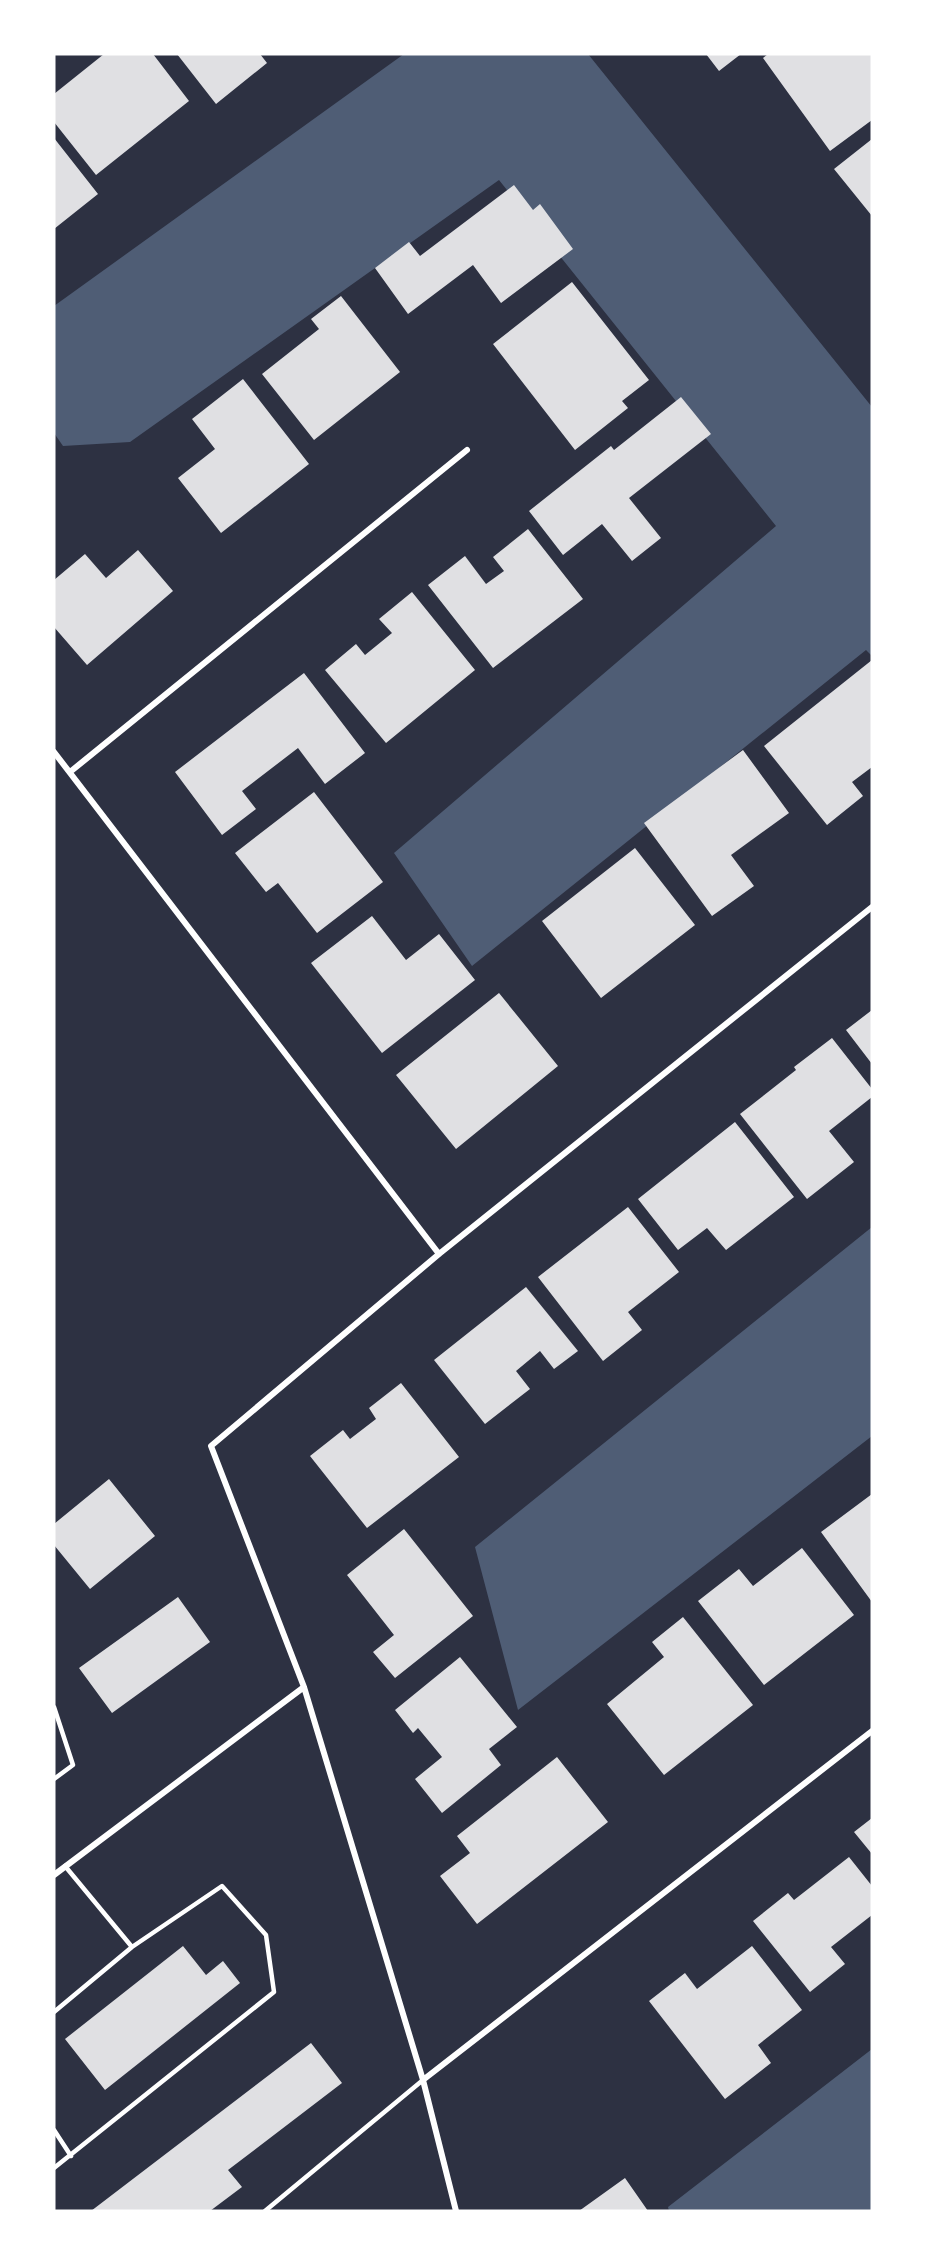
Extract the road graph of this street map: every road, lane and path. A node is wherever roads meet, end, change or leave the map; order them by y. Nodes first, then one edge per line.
1 (467, 450) dead end
2 (54, 752) edge
3 (70, 772) junction
4 (872, 907) edge
5 (439, 1254) junction
6 (304, 1687) junction
7 (54, 1707) edge
8 (872, 1731) edge
9 (54, 1779) edge
10 (65, 1866) junction
11 (54, 1875) edge
12 (132, 1947) junction
13 (54, 2012) edge
14 (423, 2080) junction
15 (54, 2130) edge
16 (71, 2156) junction
17 (54, 2168) edge
18 (265, 2211) edge
19 (456, 2211) edge

1 - 3 street
2 - 3 street
3 - 5 street
4 - 5 street
5 - 6 street
6 - 10 street
6 - 14 street
7 - 9 lane
8 - 14 street
10 - 11 street
10 - 12 lane
12 - 13 lane
12 - 16 lane
14 - 18 lane
14 - 19 street
15 - 16 lane
16 - 17 lane

